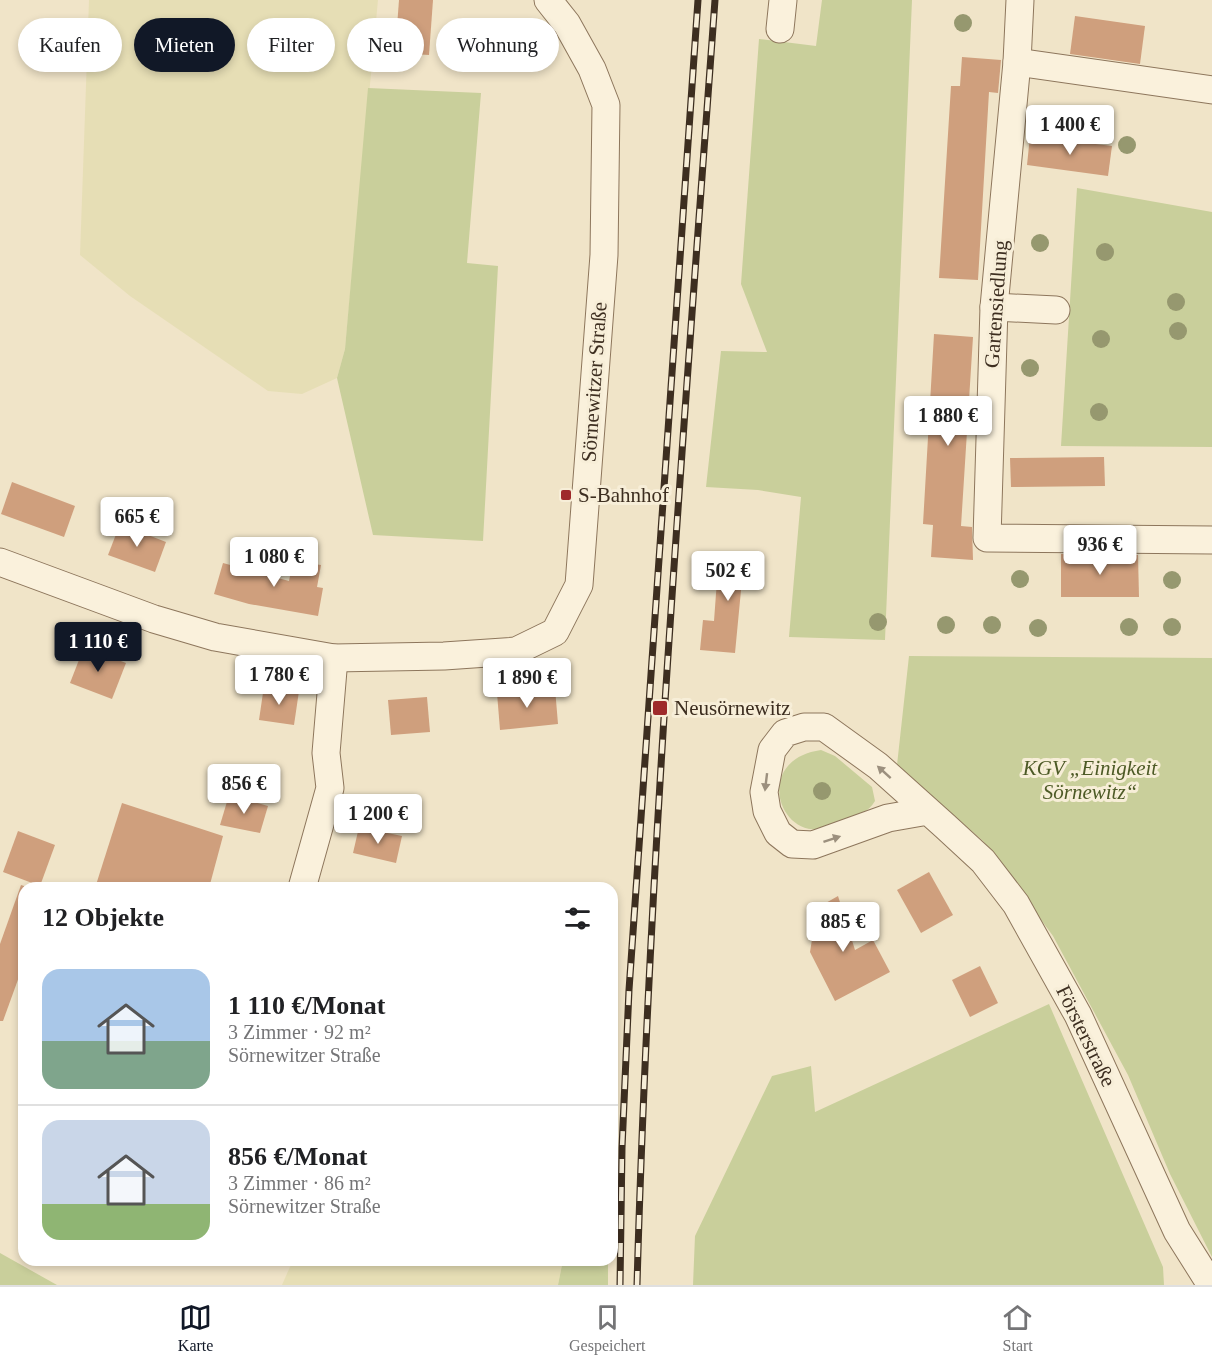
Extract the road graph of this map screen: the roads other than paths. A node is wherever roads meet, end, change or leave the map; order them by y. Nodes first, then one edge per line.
1 (548, 0) edge
2 (783, 0) edge
3 (1020, 0) edge
4 (780, 29) dead end
5 (1017, 62) junction
6 (1212, 90) edge
7 (994, 307) junction
8 (1056, 310) dead end
9 (1212, 540) edge
10 (0, 562) edge
11 (334, 658) junction
12 (928, 811) junction
13 (304, 882) edge
14 (1211, 1285) edge

1 - 11 street, Sörnewitzer Straße
2 - 4 street
3 - 5 street, Gartensiedlung
5 - 6 street
5 - 7 street, Gartensiedlung
7 - 8 street
7 - 9 street, Gartensiedlung
10 - 11 street, Sörnewitzer Straße
11 - 13 street
12 -> 12 street, Försterstraße
12 - 14 street, Försterstraße

